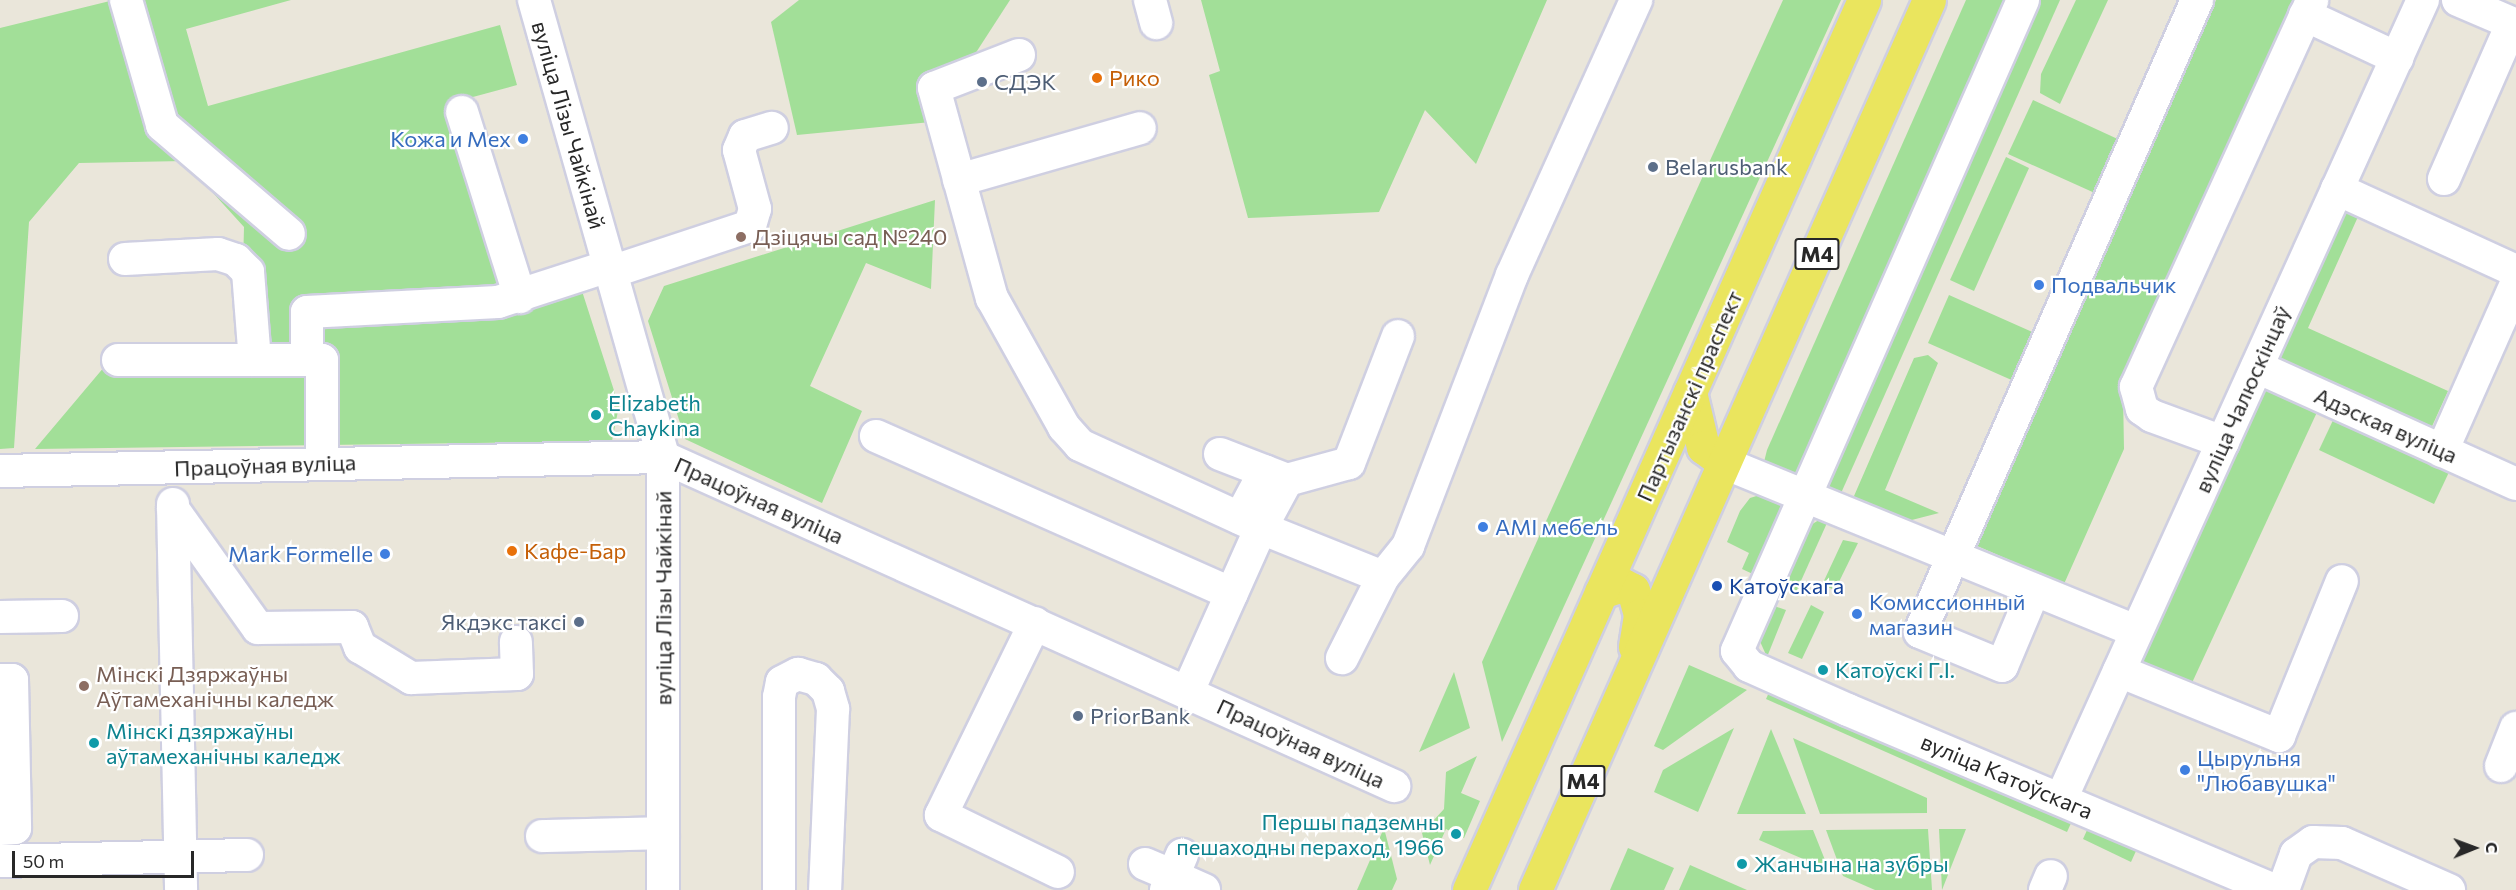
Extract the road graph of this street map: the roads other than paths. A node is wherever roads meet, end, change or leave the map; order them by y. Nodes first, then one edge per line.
1 (126, 0) edge
2 (534, 0) edge
3 (1635, 0) edge
4 (1864, 0) edge
5 (1929, 0) edge
6 (2023, 0) edge
7 (2197, 0) edge
8 (2423, 0) edge
9 (2458, 0) edge
10 (2309, 7) edge
11 (2514, 25) edge
12 (1019, 55) dead end
13 (2397, 57) junction
14 (462, 112) dead end
15 (772, 128) dead end
16 (1140, 128) dead end
17 (2445, 178) dead end
18 (959, 180) junction
19 (2337, 189) junction
20 (289, 234) dead end
21 (126, 259) dead end
22 (610, 269) junction
23 (2516, 271) edge
24 (2516, 284) edge
25 (520, 297) junction
26 (1398, 336) dead end
27 (118, 360) dead end
28 (255, 360) junction
29 (308, 360) junction
30 (2257, 367) junction
31 (1690, 392) junction
32 (876, 436) dead end
33 (2223, 442) junction
34 (2442, 451) junction
35 (1220, 454) dead end
36 (663, 457) junction
37 (1724, 463) junction
38 (322, 464) junction
39 (172, 468) junction
40 (0, 471) edge
41 (1276, 476) junction
42 (2516, 484) edge
43 (1804, 497) junction
44 (173, 509) junction
45 (1251, 523) junction
46 (1952, 556) junction
47 (1383, 577) junction
48 (2342, 581) dead end
49 (2034, 590) junction
50 (1601, 592) junction
51 (1232, 594) junction
52 (62, 616) dead end
53 (0, 617) edge
54 (1035, 623) junction
55 (2133, 630) dead end
56 (516, 642) dead end
57 (1342, 658) dead end
58 (2119, 671) junction
59 (1632, 673) junction
60 (0, 680) edge
61 (1188, 691) junction
62 (2516, 728) edge
63 (2501, 766) dead end
64 (7, 776) edge
65 (1394, 786) dead end
66 (2061, 799) junction
67 (8, 829) edge
68 (663, 832) junction
69 (542, 836) dead end
70 (247, 855) dead end
71 (181, 856) junction
72 (8, 861) edge
73 (1166, 871) edge
74 (1058, 872) dead end
75 (181, 890) edge
76 (663, 890) edge
77 (779, 890) edge
78 (825, 890) edge
79 (1204, 890) edge
80 (1468, 890) edge
81 (1535, 890) edge
82 (2275, 890) edge
83 (2283, 890) edge
84 (2449, 890) edge

1 - 20 street
2 - 22 street, вуліца Лізы Чайкінай
3 - 47 street
4 - 31 main road, Партызанскі праспект / М4
5 - 37 main road, М4
6 - 43 street
7 - 46 street
8 - 13 street, вуліца Чалюскінцаў
9 - 11 street
10 - 13 street
10 - 33 street
11 - 17 street
12 - 18 street
13 - 19 street, вуліца Чалюскінцаў
14 - 25 street
15 - 22 street
16 - 18 street
18 - 45 street
19 - 23 street
19 - 30 street, вуліца Чалюскінцаў
21 - 28 street
22 - 25 street
22 - 36 street, вуліца Лізы Чайкінай
24 - 34 street
25 - 29 street
26 - 41 street
27 - 28 street
28 - 29 street
29 - 38 street
30 - 33 street, вуліца Чалюскінцаў
30 - 34 street, Адэская вуліца
31 - 37 main road
31 - 50 main road, Партызанскі праспект / М4
32 - 51 street
33 - 58 street, вуліца Чалюскінцаў
34 - 42 street, Адэская вуліца
35 - 41 street
36 - 38 street, Працоўная вуліца
36 - 54 street, Працоўная вуліца
36 - 68 street, вуліца Лізы Чайкінай
37 - 43 street
37 - 59 main road, М4
38 - 39 street, Працоўная вуліца
39 - 40 street, Працоўная вуліца
39 - 44 street
41 - 45 street
43 - 46 street
43 - 66 street, вуліца Катоўскага
44 - 56 street
44 - 71 street
45 - 47 street
45 - 51 street
46 - 49 street
46 - 49 street
47 - 57 street
48 - 58 street
49 - 55 street
50 - 59 main road
50 - 80 main road, Партызанскі праспект / М4
51 - 61 street
52 - 53 street
54 - 61 street, Працоўная вуліца
54 - 74 street
58 - 66 street, вуліца Чалюскінцаў
59 - 81 main road, М4
60 - 64 street
61 - 65 street, Працоўная вуліца
62 - 63 street
64 - 67 street
66 - 82 street, вуліца Катоўскага
67 - 72 street
68 - 69 street
68 - 76 street, вуліца Лізы Чайкінай
70 - 71 street
71 - 72 street
71 - 75 street
73 - 79 street
77 - 78 street
83 - 84 street

